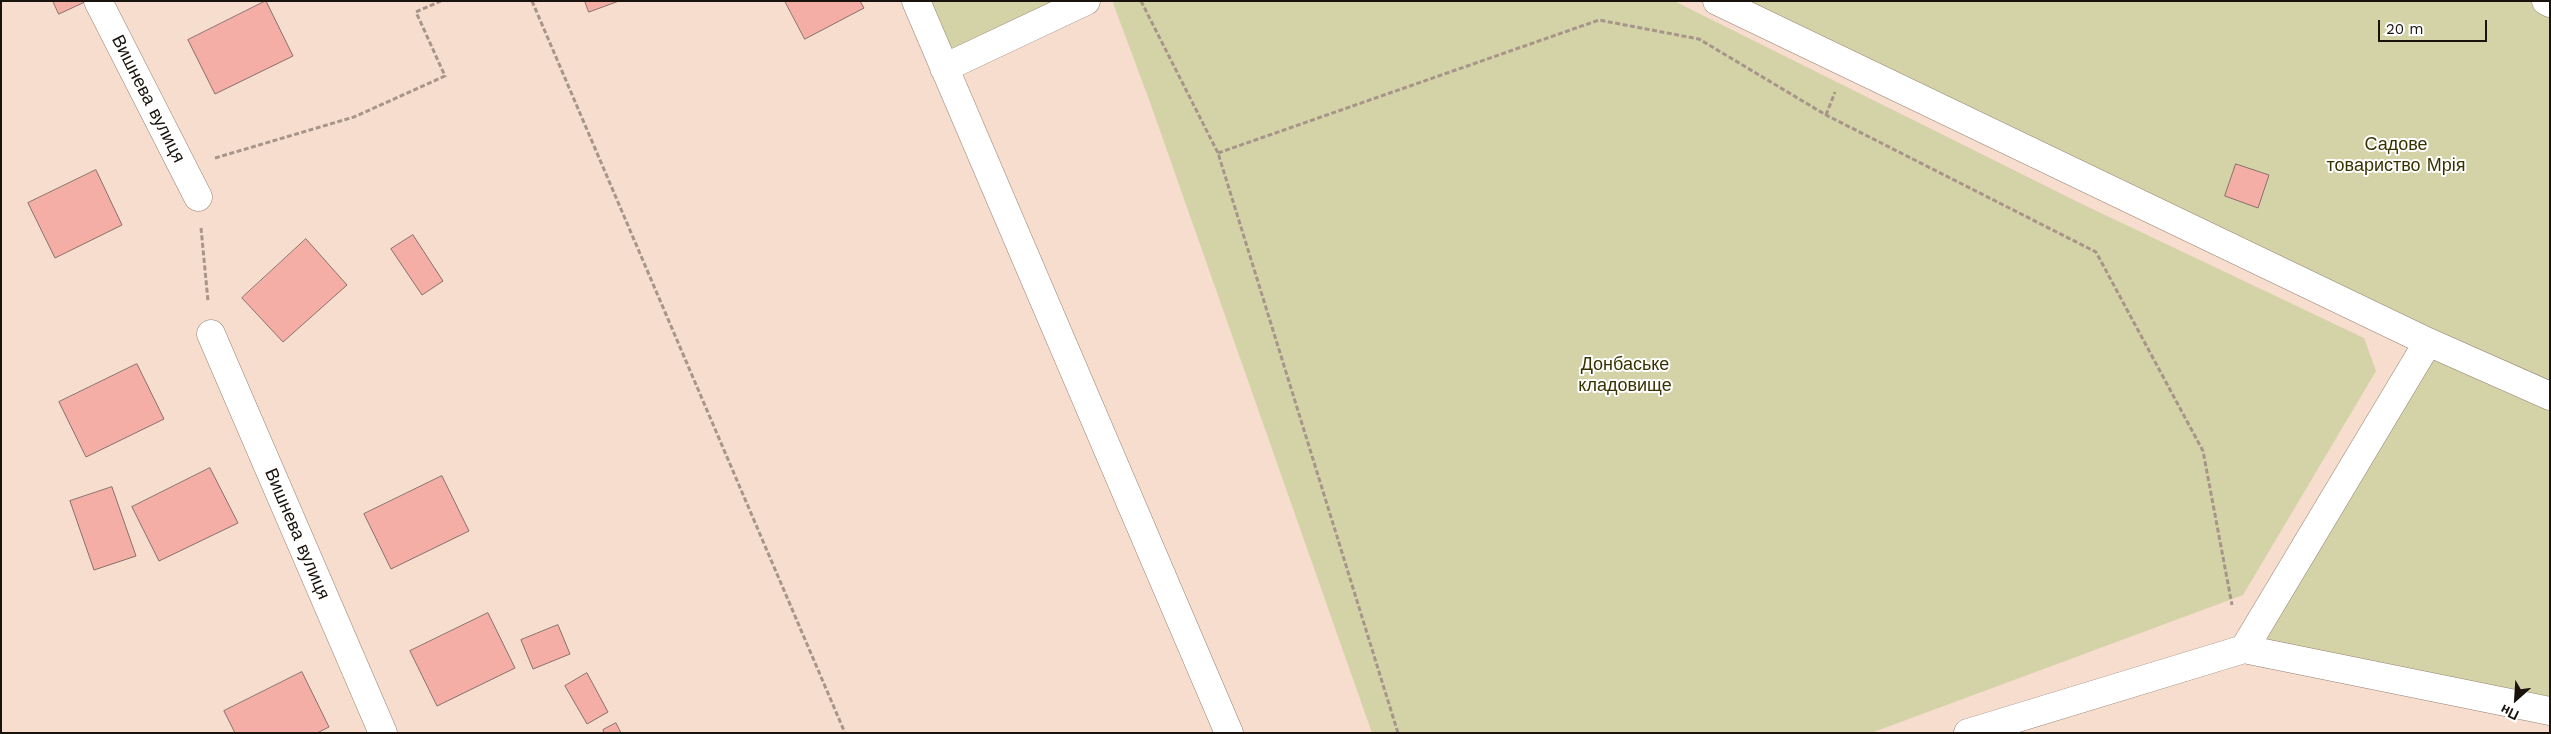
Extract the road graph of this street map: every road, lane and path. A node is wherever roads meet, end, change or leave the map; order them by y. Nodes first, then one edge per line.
1 (98, 1) edge
2 (441, 1) edge
3 (532, 1) edge
4 (916, 1) edge
5 (1086, 1) edge
6 (1140, 1) edge
7 (1717, 1) edge
8 (944, 68) junction
9 (1218, 153) junction
10 (183, 168) junction
11 (198, 197) joint
12 (211, 334) joint
13 (2428, 342) junction
14 (2550, 396) edge
15 (2244, 649) junction
16 (2550, 711) edge
17 (383, 733) edge
18 (845, 733) edge
19 (1229, 733) edge
20 (1398, 733) edge
21 (1968, 733) edge

1 - 10 street, Вишнева вулиця
2 - 10 path
3 - 18 path
4 - 8 street
5 - 8 street
6 - 9 path
7 - 13 street
8 - 19 street
9 - 15 path
9 - 20 path
10 - 11 street, Вишнева вулиця
11 - 12 path
12 - 17 street, Вишнева вулиця
13 - 14 street
13 - 15 street
15 - 16 street
15 - 21 street

